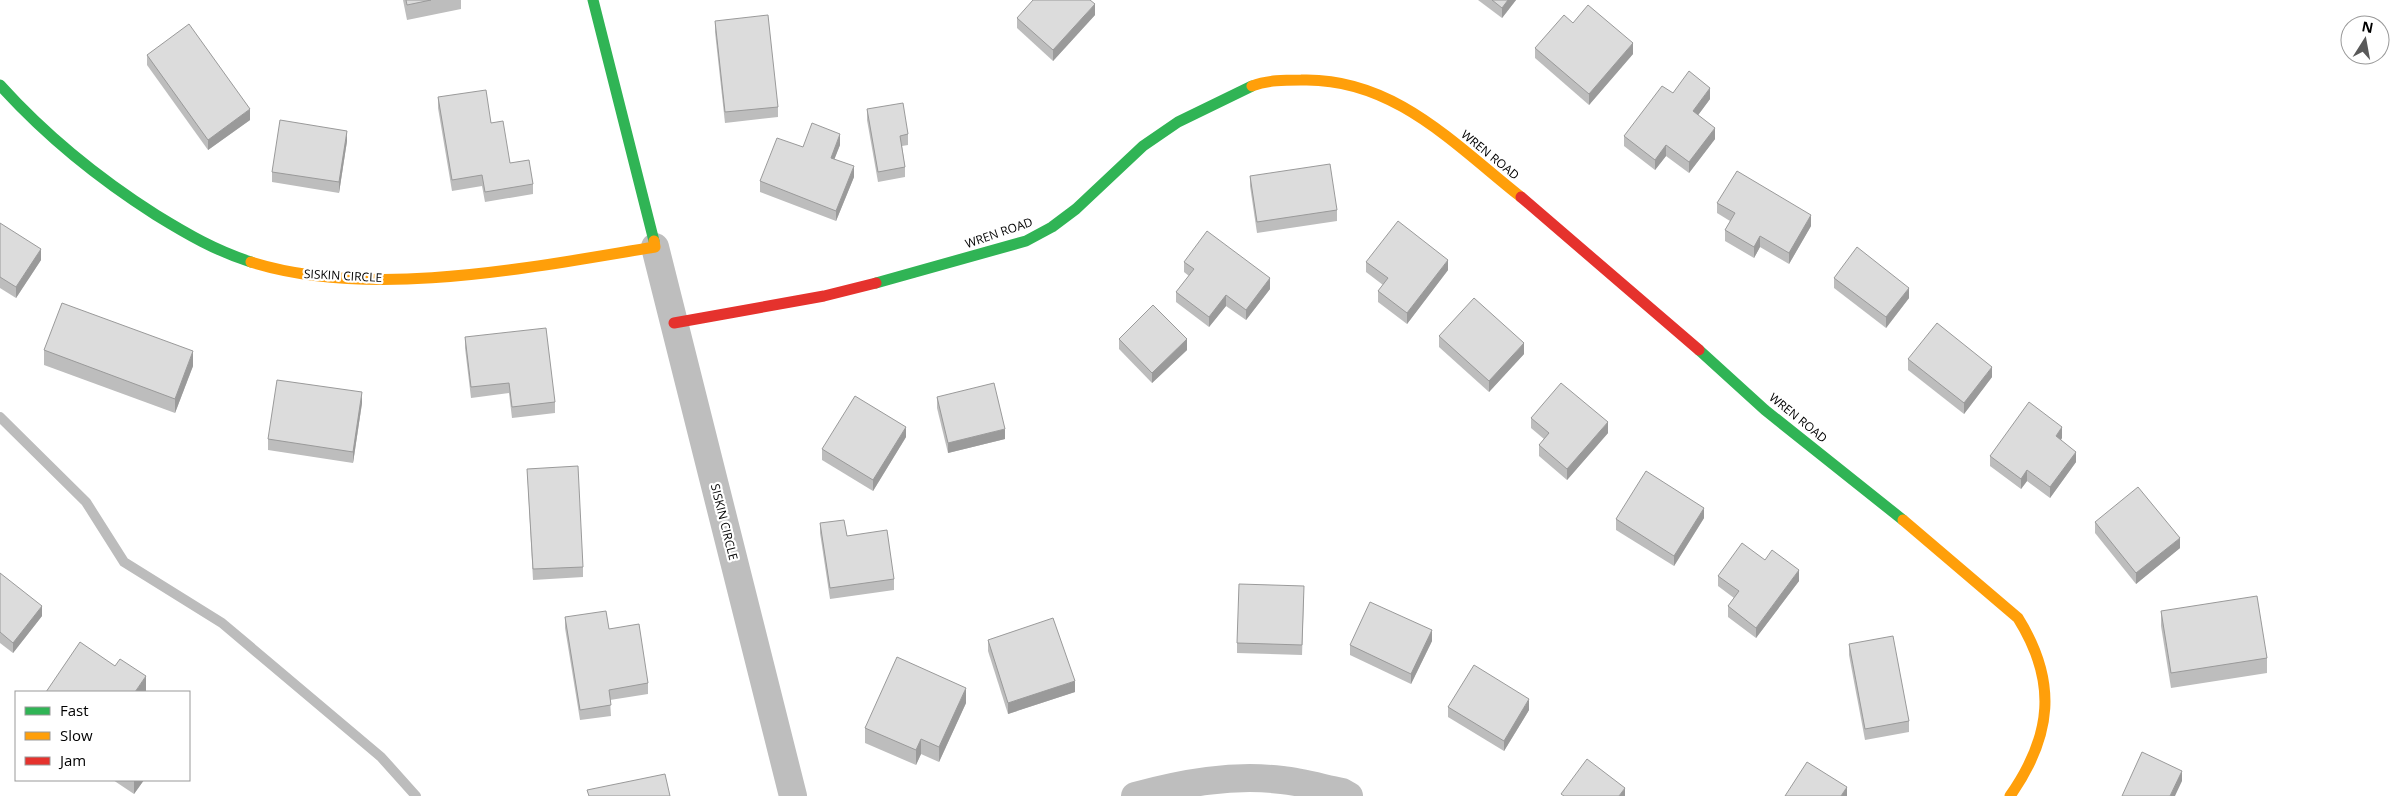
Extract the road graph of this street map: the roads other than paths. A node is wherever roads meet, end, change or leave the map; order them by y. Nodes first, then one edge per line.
1 (593, 0) edge
2 (0, 86) edge
3 (655, 247) junction
4 (674, 323) junction
5 (793, 796) edge
6 (1135, 796) edge
7 (1349, 796) edge
8 (2010, 796) edge

1 - 3 street, SISKIN CIRCLE
2 - 3 street, SISKIN CIRCLE
3 - 4 street, SISKIN CIRCLE
4 - 5 street, SISKIN CIRCLE
4 - 8 street, WREN ROAD
6 - 7 street

